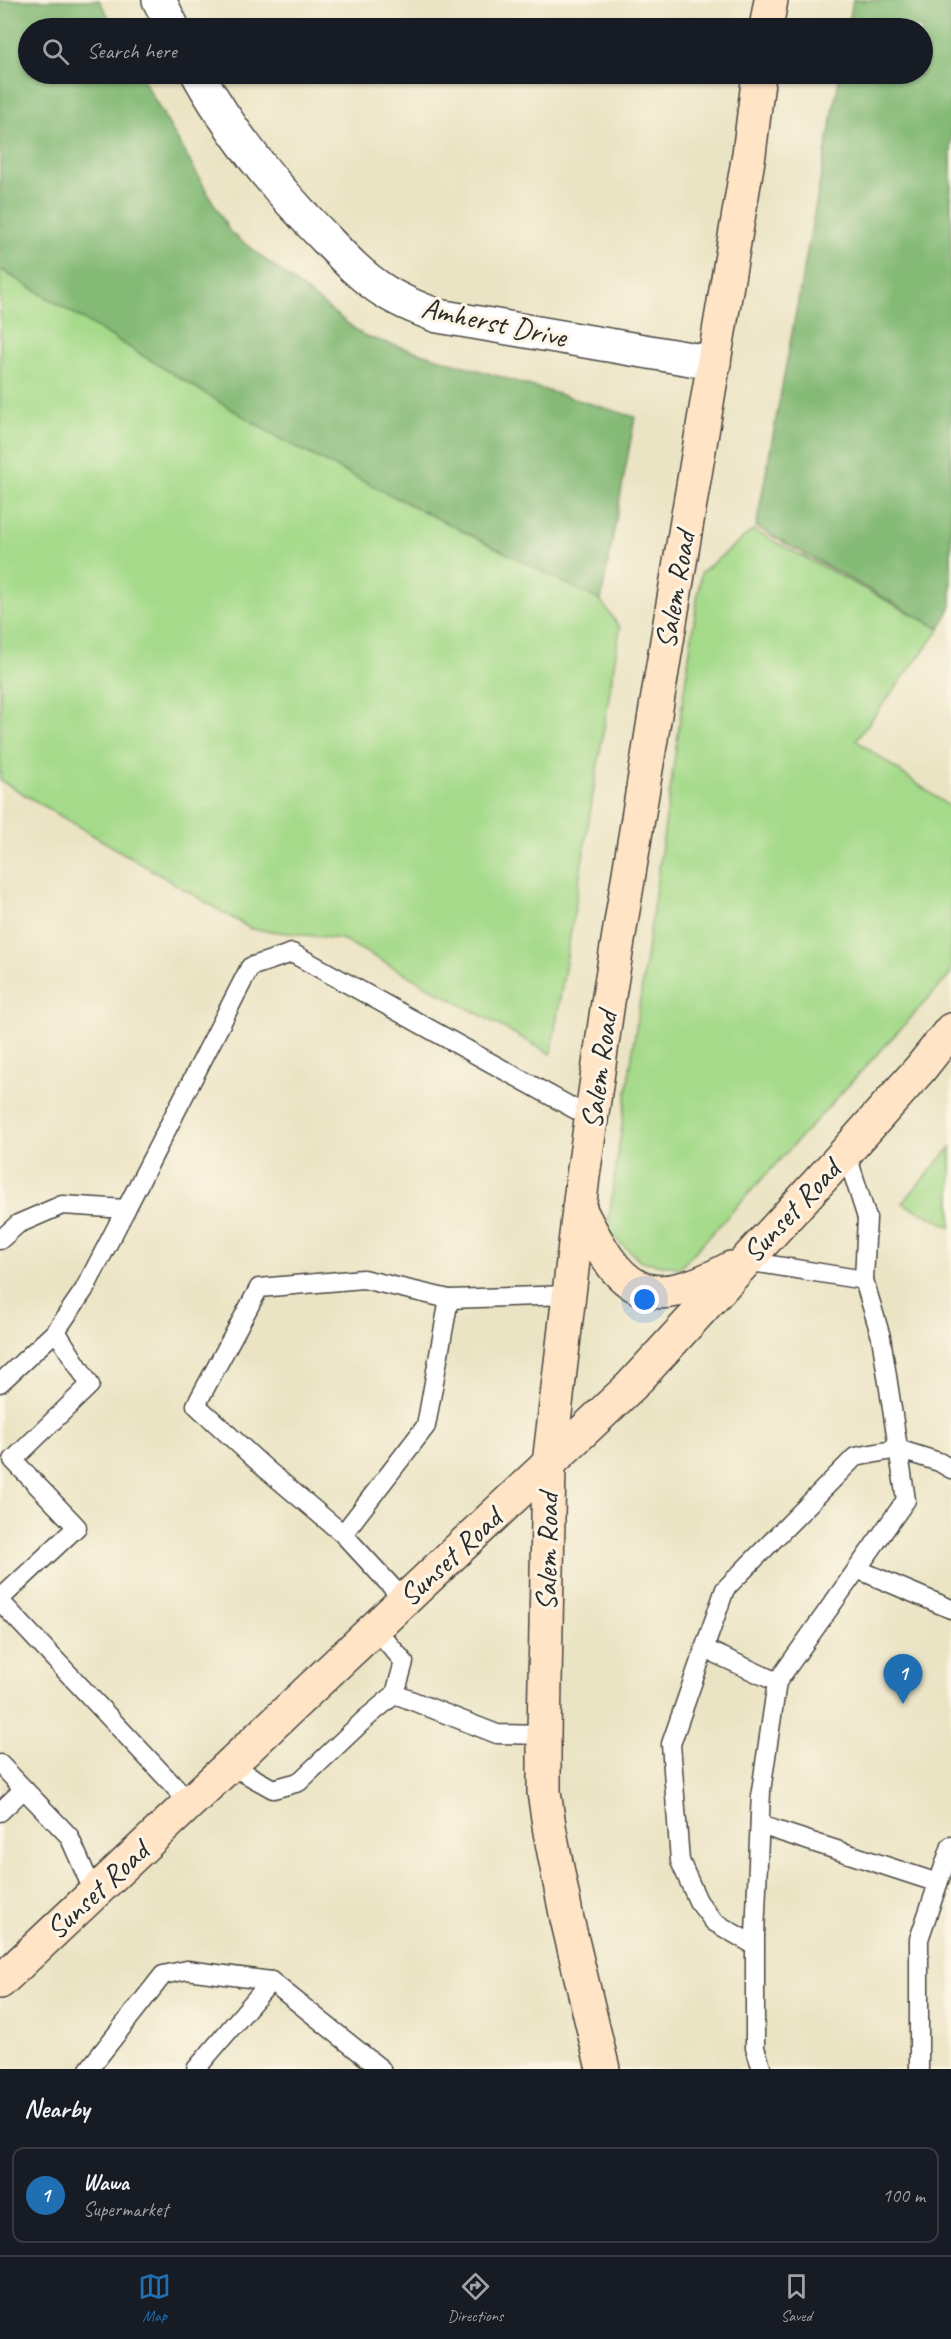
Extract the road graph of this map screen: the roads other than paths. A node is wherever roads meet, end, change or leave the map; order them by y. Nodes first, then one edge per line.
1 (159, 0) edge
2 (771, 0) edge
3 (168, 18) edge
4 (768, 18) edge
5 (204, 84) edge
6 (758, 84) edge
7 (714, 363) junction
8 (951, 1030) edge
9 (591, 1118) junction
10 (846, 1152) junction
11 (579, 1208) junction
12 (126, 1209) junction
13 (0, 1240) edge
14 (746, 1261) junction
15 (864, 1280) junction
16 (569, 1295) junction
17 (449, 1299) junction
18 (56, 1331) junction
19 (0, 1383) edge
20 (898, 1449) junction
21 (549, 1464) junction
22 (951, 1469) edge
23 (343, 1534) junction
24 (857, 1569) junction
25 (0, 1600) edge
26 (404, 1600) junction
27 (951, 1609) edge
28 (375, 1628) junction
29 (705, 1649) junction
30 (777, 1682) junction
31 (395, 1694) junction
32 (544, 1735) junction
33 (0, 1764) edge
34 (230, 1765) junction
35 (24, 1789) junction
36 (189, 1802) junction
37 (0, 1812) edge
38 (760, 1826) junction
39 (951, 1846) edge
40 (938, 1882) junction
41 (94, 1893) junction
42 (754, 1946) junction
43 (0, 1982) edge
44 (271, 1982) junction
45 (89, 2069) edge
46 (196, 2069) edge
47 (381, 2069) edge
48 (603, 2069) edge
49 (762, 2069) edge
50 (919, 2069) edge

1 - 3 street
2 - 4 street
5 - 7 street, Amherst Drive
6 - 7 street, Salem Road
7 - 9 street, Salem Road
8 - 10 street, Sunset Road
9 - 11 street, Salem Road
9 - 12 lane
10 - 14 street, Sunset Road
10 - 15 lane
11 - 14 street
11 - 16 street, Salem Road
12 - 13 lane
12 - 18 lane
14 - 15 lane
14 - 21 street, Sunset Road
15 - 20 lane
16 - 17 lane
16 - 21 street, Salem Road
17 - 23 lane
17 - 23 lane
18 - 19 lane
18 - 25 lane
20 - 22 lane
20 - 24 lane
20 - 29 lane
21 - 26 street, Sunset Road
21 - 32 street, Salem Road
23 - 26 lane
24 - 27 lane
24 - 30 lane
25 - 36 lane
26 - 28 street, Sunset Road
28 - 31 lane
28 - 34 street, Sunset Road
29 - 30 lane
29 - 42 lane
30 - 38 lane
31 - 32 lane
31 - 34 lane
32 - 48 street, Salem Road
33 - 35 lane
34 - 36 street, Sunset Road
35 - 37 lane
35 - 41 lane
36 - 41 street, Sunset Road
38 - 40 lane
38 - 42 lane
39 - 40 lane
40 - 50 lane
41 - 43 street, Sunset Road
42 - 49 lane
44 - 45 lane
44 - 46 lane
44 - 47 lane

